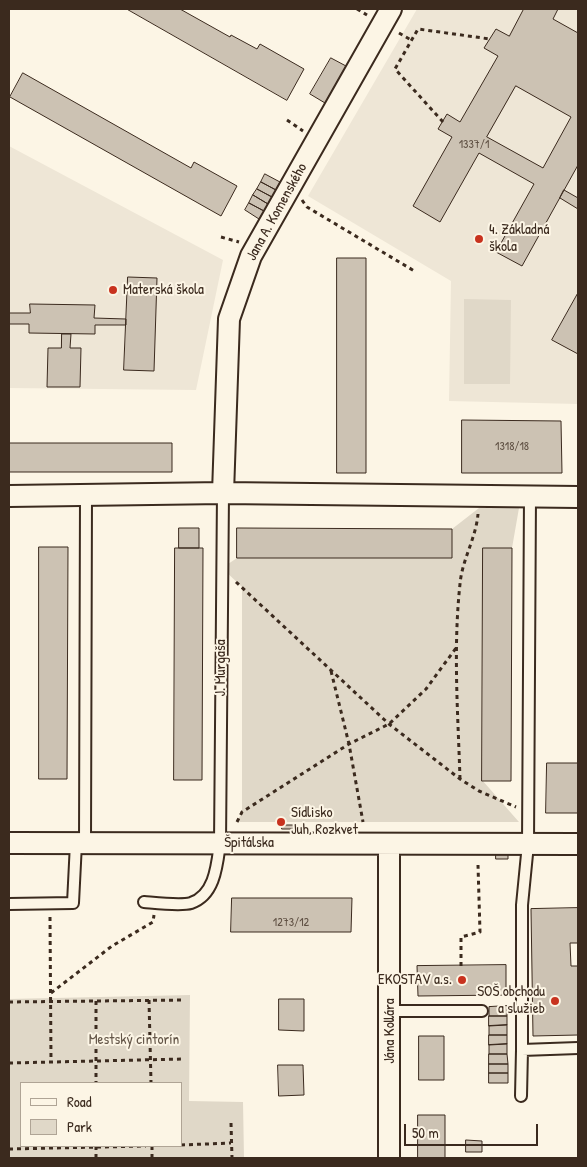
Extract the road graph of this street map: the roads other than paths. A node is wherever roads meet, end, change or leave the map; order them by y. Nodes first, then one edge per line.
1 (391, 9) edge
2 (223, 493) junction
3 (86, 495) junction
4 (9, 496) edge
5 (530, 496) junction
6 (578, 497) edge
7 (9, 843) edge
8 (80, 843) junction
9 (220, 844) junction
10 (389, 844) junction
11 (528, 844) junction
12 (578, 844) edge
13 (144, 902) dead end
14 (9, 904) edge
15 (390, 1011) junction
16 (482, 1011) dead end
17 (578, 1048) edge
18 (522, 1050) junction
19 (521, 1096) dead end
20 (389, 1158) edge

1 - 2 street, Jana A. Komenského
2 - 3 street
2 - 5 street
2 - 9 lane, J. Murgaša
3 - 4 street
3 - 8 lane
5 - 6 street
5 - 11 lane
7 - 8 street, Špitálska
8 - 9 street, Špitálska
8 - 14 lane
9 - 10 street, Špitálska
9 - 13 lane, J. Murgaša
10 - 11 street, Špitálska
10 - 15 street, Jána Kollára
11 - 12 street, Špitálska
11 - 18 lane
15 - 16 lane
15 - 20 street, Jána Kollára
17 - 18 lane
18 - 19 lane

